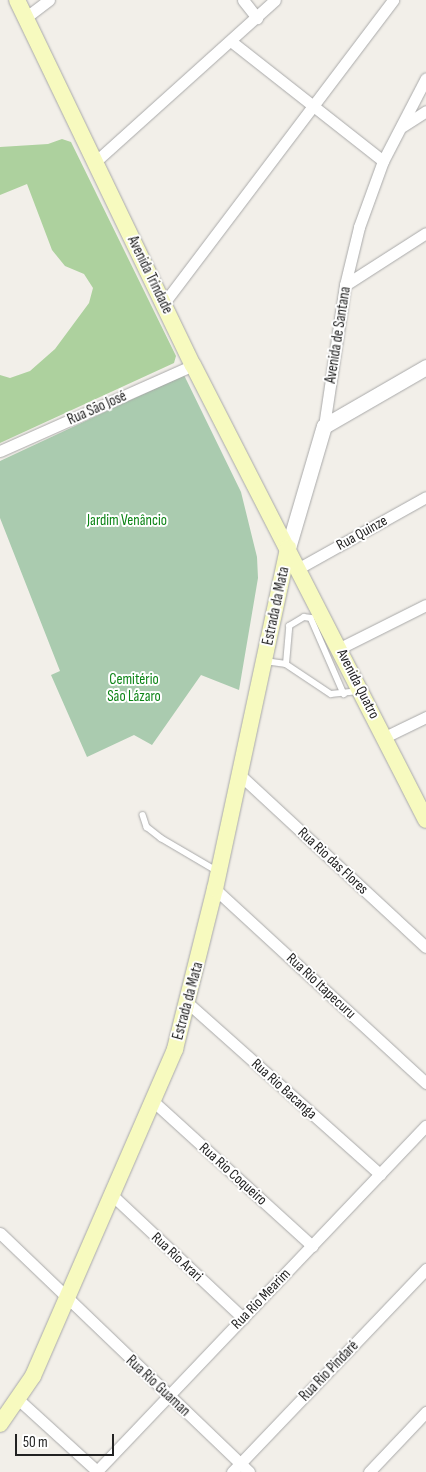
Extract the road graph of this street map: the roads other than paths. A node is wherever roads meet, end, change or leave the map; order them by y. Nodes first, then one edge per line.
1 (17, 0) edge
2 (48, 0) edge
3 (243, 0) edge
4 (275, 0) edge
5 (393, 0) edge
6 (25, 18) junction
7 (257, 18) junction
8 (232, 42) junction
9 (426, 78) edge
10 (313, 109) junction
11 (426, 111) edge
12 (401, 126) junction
13 (383, 161) junction
14 (95, 162) junction
15 (426, 233) edge
16 (345, 285) junction
17 (164, 303) junction
18 (194, 364) junction
19 (426, 367) edge
20 (324, 426) junction
21 (0, 451) edge
22 (426, 498) edge
23 (288, 548) junction
24 (299, 568) junction
25 (426, 604) edge
26 (340, 648) junction
27 (265, 661) junction
28 (286, 664) junction
29 (361, 690) junction
30 (344, 694) junction
31 (426, 717) edge
32 (385, 737) junction
33 (240, 774) junction
34 (143, 815) dead end
35 (426, 820) edge
36 (219, 872) junction
37 (215, 889) junction
38 (426, 947) edge
39 (189, 1004) junction
40 (426, 1083) edge
41 (154, 1102) junction
42 (426, 1126) edge
43 (380, 1174) junction
44 (112, 1195) junction
45 (0, 1233) edge
46 (312, 1246) junction
47 (426, 1269) edge
48 (66, 1300) junction
49 (243, 1318) junction
50 (168, 1396) junction
51 (20, 1401) junction
52 (426, 1412) edge
53 (2, 1417) edge
54 (236, 1468) edge
55 (96, 1471) edge
56 (249, 1472) edge
57 (369, 1472) edge

1 - 6 main road, Avenida Trindade
2 - 6 street
3 - 7 street
4 - 7 street
5 - 10 street
6 - 14 main road, Avenida Trindade
7 - 8 street
8 - 10 street
8 - 14 street
9 - 12 street, Avenida de Santana
10 - 13 street
10 - 17 street
11 - 12 street
12 - 13 street, Avenida de Santana
13 - 16 street, Avenida de Santana
14 - 17 main road, Avenida Trindade
15 - 16 street
16 - 20 street, Avenida de Santana
17 - 18 main road, Avenida Trindade
18 - 21 street, Rua São José
18 - 23 main road, Avenida Trindade
19 - 20 street
20 - 23 street, Avenida de Santana
22 - 24 street, Rua Quinze
23 - 24 main road, Avenida Quatro
23 - 27 main road, Estrada da Mata
24 - 26 main road, Avenida Quatro
25 - 26 street
26 - 29 main road, Avenida Quatro
27 - 28 lane
27 - 33 main road, Estrada da Mata
28 - 30 lane
28 - 30 lane
29 - 30 lane
29 - 32 main road, Avenida Quatro
31 - 32 street
32 - 35 main road, Avenida Quatro
33 - 36 main road, Estrada da Mata
33 - 38 street, Rua Rio das Flores
34 - 36 lane
36 - 37 main road, Estrada da Mata
37 - 39 main road, Estrada da Mata
37 - 40 street, Rua Rio Itapecuru
39 - 41 main road, Estrada da Mata
39 - 43 street, Rua Rio Bacanga
41 - 44 main road, Estrada da Mata
41 - 46 street, Rua Rio Coqueiro
42 - 43 street, Rua Rio Mearim
43 - 46 street, Rua Rio Mearim
44 - 48 main road, Estrada da Mata
44 - 49 street, Rua Rio Arari
45 - 48 street
46 - 49 street, Rua Rio Mearim
47 - 54 street, Rua Rio Pindaré
48 - 50 street, Rua Rio Guaman
48 - 51 main road, Estrada da Mata
49 - 50 street, Rua Rio Mearim
50 - 54 street, Rua Rio Guaman
50 - 55 street, Rua Rio Mearim
51 - 53 main road, Estrada da Mata
51 - 55 street
52 - 57 street
54 - 56 street, Rua Rio Guaman

